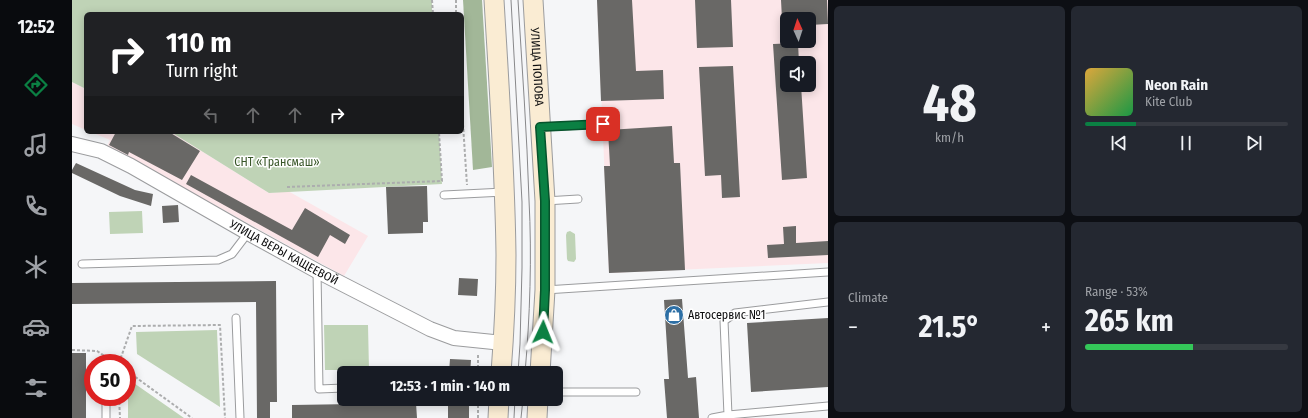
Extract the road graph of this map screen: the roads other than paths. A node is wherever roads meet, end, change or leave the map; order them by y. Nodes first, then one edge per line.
1 (494, 0) edge
2 (533, 0) edge
3 (603, 124) dead end
4 (540, 127) junction
5 (72, 144) edge
6 (504, 192) junction
7 (444, 195) dead end
8 (578, 199) dead end
9 (545, 201) junction
10 (248, 233) junction
11 (82, 264) dead end
12 (317, 271) junction
13 (828, 272) edge
14 (545, 290) junction
15 (828, 302) edge
16 (236, 318) dead end
17 (503, 343) junction
18 (501, 366) edge
19 (540, 366) edge
20 (337, 388) edge
21 (563, 392) edge
22 (636, 392) dead end
23 (106, 406) edge
24 (499, 406) edge
25 (538, 406) edge
26 (828, 406) edge
27 (728, 414) junction
28 (106, 418) edge
29 (240, 418) edge
30 (498, 418) edge
31 (537, 418) edge
32 (712, 418) edge

1 - 6 main road
2 - 4 main road, УЛИЦА ПОПОВА
3 - 4 lane
4 - 9 main road, УЛИЦА ПОПОВА
5 - 10 street, УЛИЦА ВЕРЫ КАЩЕЕВОЙ
6 - 7 lane
6 - 17 main road
8 - 9 lane
9 - 14 main road, УЛИЦА ПОПОВА
10 - 11 lane
10 - 12 street, УЛИЦА ВЕРЫ КАЩЕЕВОЙ
12 - 17 street, УЛИЦА ВЕРЫ КАЩЕЕВОЙ
12 - 20 lane
13 - 14 lane
14 - 19 main road, УЛИЦА ПОПОВА
15 - 27 lane
16 - 29 lane
17 - 18 main road
21 - 22 lane
23 - 28 lane
24 - 30 main road
25 - 31 main road
26 - 27 lane
27 - 32 lane

